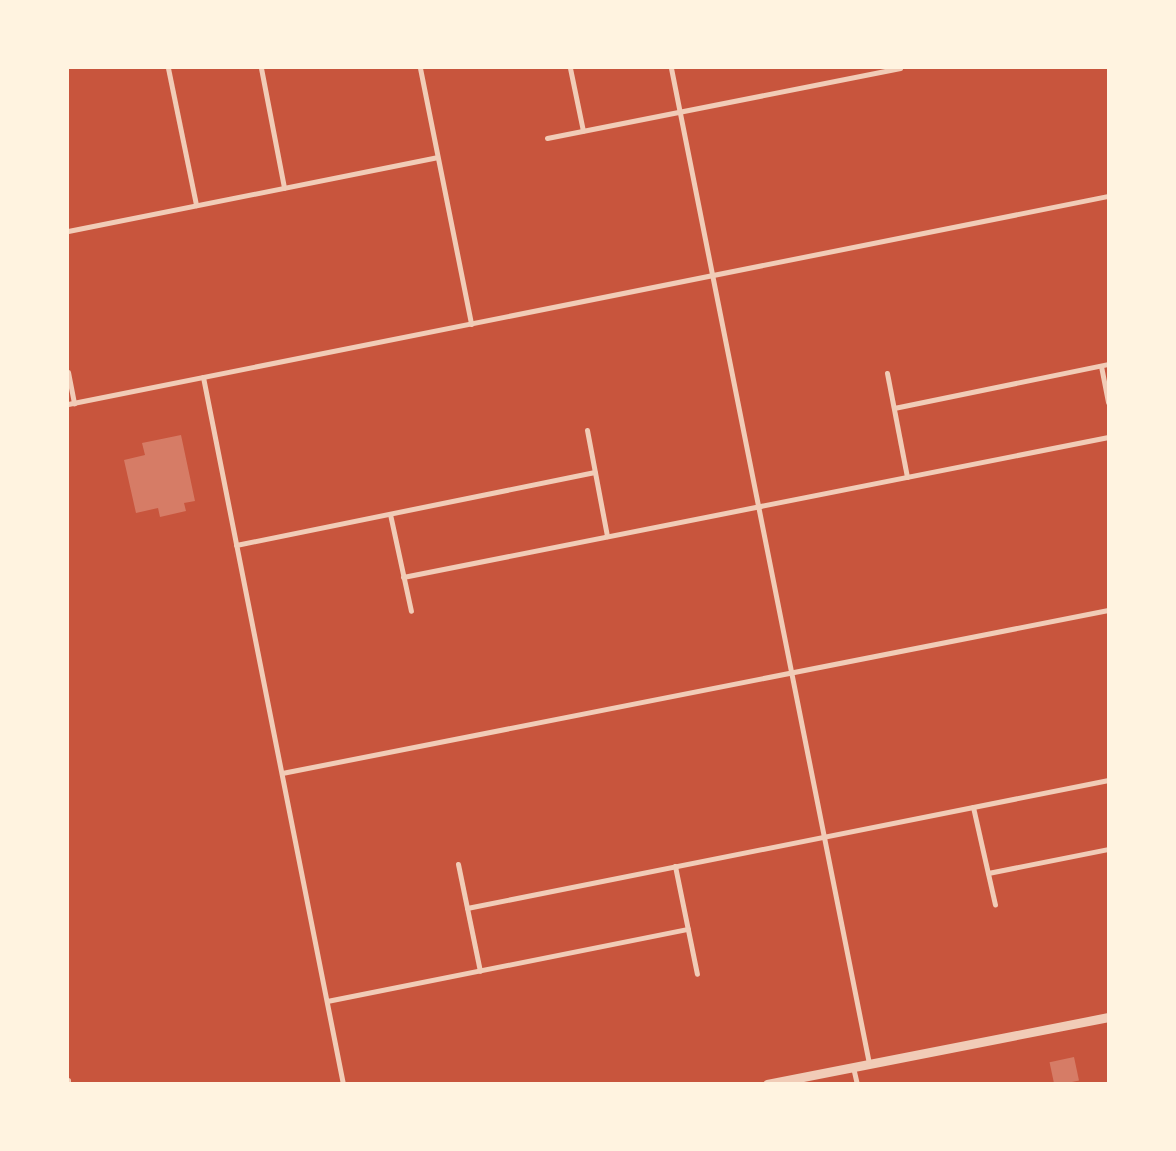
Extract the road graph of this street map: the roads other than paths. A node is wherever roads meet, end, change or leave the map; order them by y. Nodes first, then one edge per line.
1 (168, 68) edge
2 (261, 68) edge
3 (420, 68) edge
4 (570, 68) edge
5 (671, 68) edge
6 (900, 68) edge
7 (680, 112) junction
8 (583, 131) junction
9 (547, 138) dead end
10 (438, 157) junction
11 (284, 188) junction
12 (1108, 196) edge
13 (196, 205) junction
14 (68, 231) edge
15 (712, 275) junction
16 (471, 324) junction
17 (1108, 364) edge
18 (1101, 366) junction
19 (68, 372) edge
20 (887, 373) dead end
21 (203, 377) junction
22 (1108, 402) edge
23 (74, 403) junction
24 (68, 404) edge
25 (894, 408) junction
26 (587, 430) dead end
27 (1108, 437) edge
28 (595, 472) junction
29 (907, 476) junction
30 (758, 506) junction
31 (390, 514) junction
32 (607, 536) junction
33 (236, 545) junction
34 (404, 577) junction
35 (1108, 610) edge
36 (411, 611) dead end
37 (791, 672) junction
38 (282, 773) junction
39 (1108, 780) edge
40 (973, 807) junction
41 (824, 837) junction
42 (1108, 849) edge
43 (458, 864) dead end
44 (675, 866) junction
45 (988, 873) junction
46 (995, 905) dead end
47 (467, 908) junction
48 (688, 929) junction
49 (480, 971) junction
50 (697, 974) dead end
51 (327, 1001) junction
52 (1108, 1017) edge
53 (869, 1063) junction
54 (853, 1066) junction
55 (343, 1084) edge
56 (767, 1084) edge
57 (857, 1084) edge

1 - 13 street
2 - 11 street
3 - 10 street
4 - 8 street
5 - 7 street
6 - 7 street
7 - 8 street
7 - 15 street
8 - 9 street
10 - 11 street
10 - 16 street
11 - 13 street
12 - 15 street
13 - 14 street
15 - 16 street
15 - 30 street
16 - 21 street
17 - 18 street
18 - 22 street
18 - 25 street
19 - 23 street
20 - 25 street
21 - 23 street
21 - 33 street
23 - 24 street
25 - 29 street
26 - 28 street
27 - 29 street
28 - 31 street
28 - 32 street
29 - 30 street
30 - 32 street
30 - 37 street
31 - 33 street
31 - 34 street
32 - 34 street
33 - 38 street
34 - 36 street
35 - 37 street
37 - 38 street
37 - 41 street
38 - 51 street
39 - 40 street
40 - 41 street
40 - 45 street
41 - 44 street
41 - 53 street
42 - 45 street
43 - 47 street
44 - 47 street
44 - 48 street
45 - 46 street
47 - 49 street
48 - 49 street
48 - 50 street
49 - 51 street
51 - 55 street
52 - 53 street
53 - 54 street
54 - 56 street
54 - 57 street

